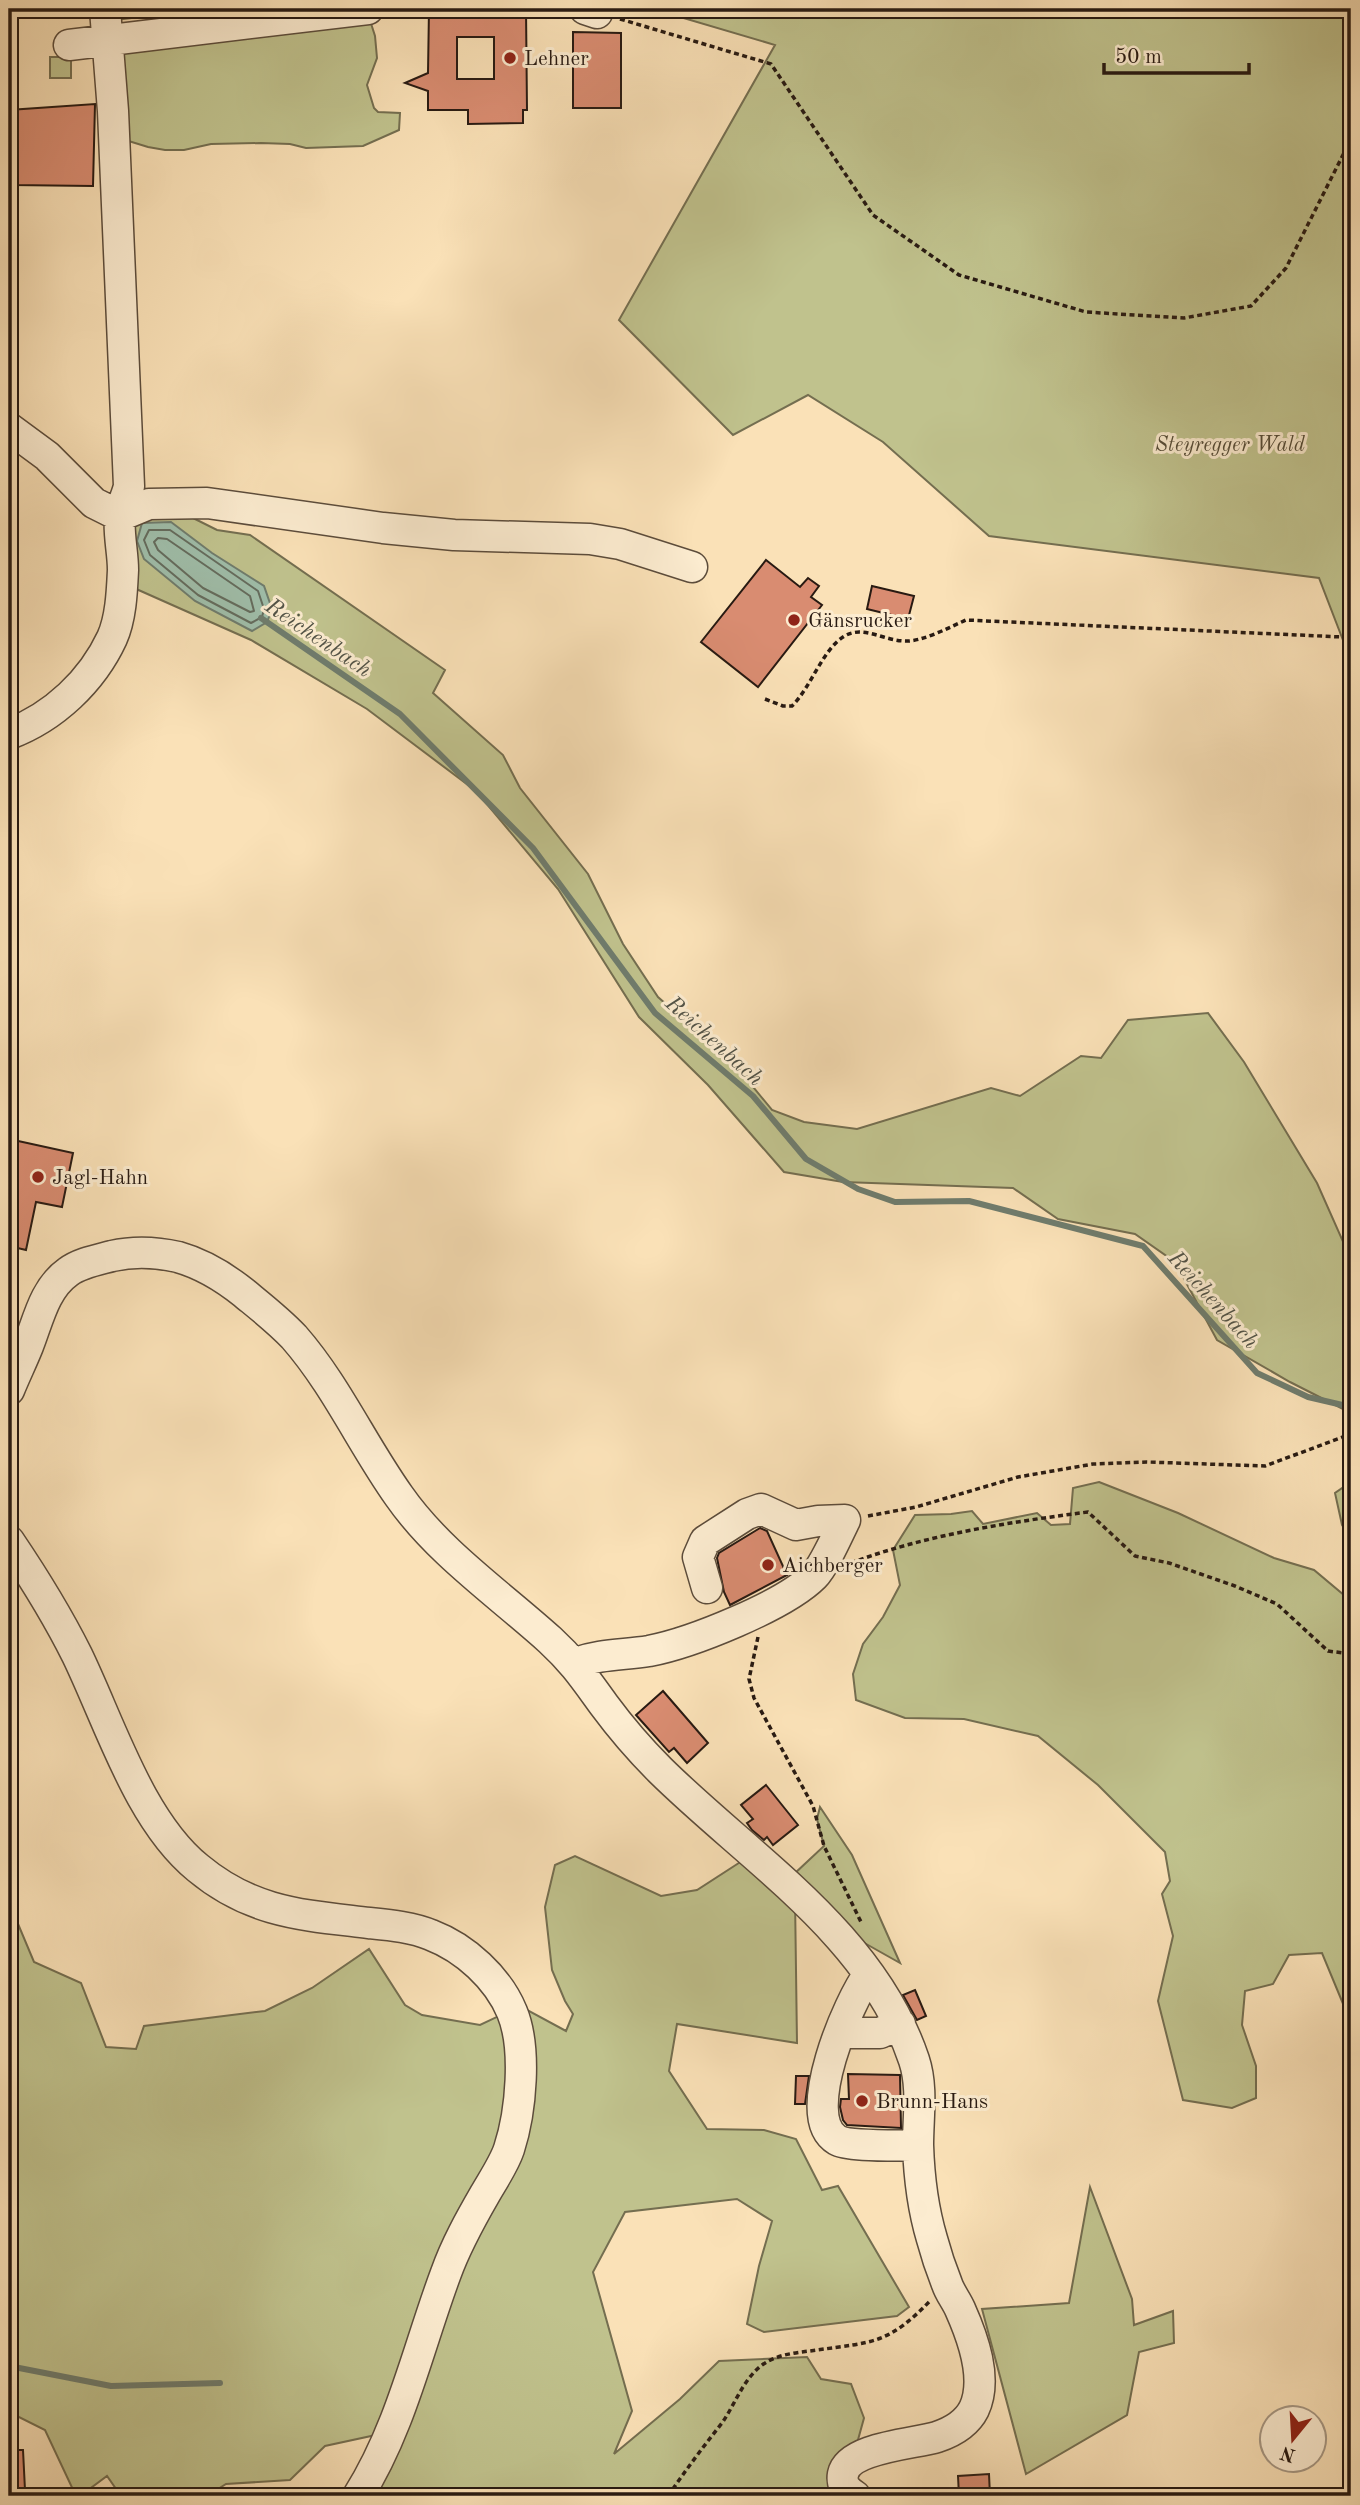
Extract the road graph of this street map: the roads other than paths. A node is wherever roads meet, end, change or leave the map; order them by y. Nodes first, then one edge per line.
1 (105, 9) edge
2 (368, 9) edge
3 (107, 42) junction
4 (69, 45) dead end
5 (9, 428) edge
6 (120, 516) junction
7 (692, 567) dead end
8 (9, 734) edge
9 (9, 1390) edge
10 (9, 1541) edge
11 (707, 1588) dead end
12 (575, 1663) junction
13 (869, 1974) junction
14 (900, 2024) junction
15 (841, 2033) junction
16 (918, 2146) junction
17 (358, 2496) edge
18 (855, 2496) edge

1 - 3 street
2 - 3 street
3 - 4 street
3 - 6 street
5 - 6 street
6 - 7 street
6 - 8 street
9 - 12 street
10 - 17 street
11 - 12 street
12 - 13 street
13 - 14 street
13 - 15 street
14 - 15 street
14 - 16 street
15 - 16 street
16 - 18 street

